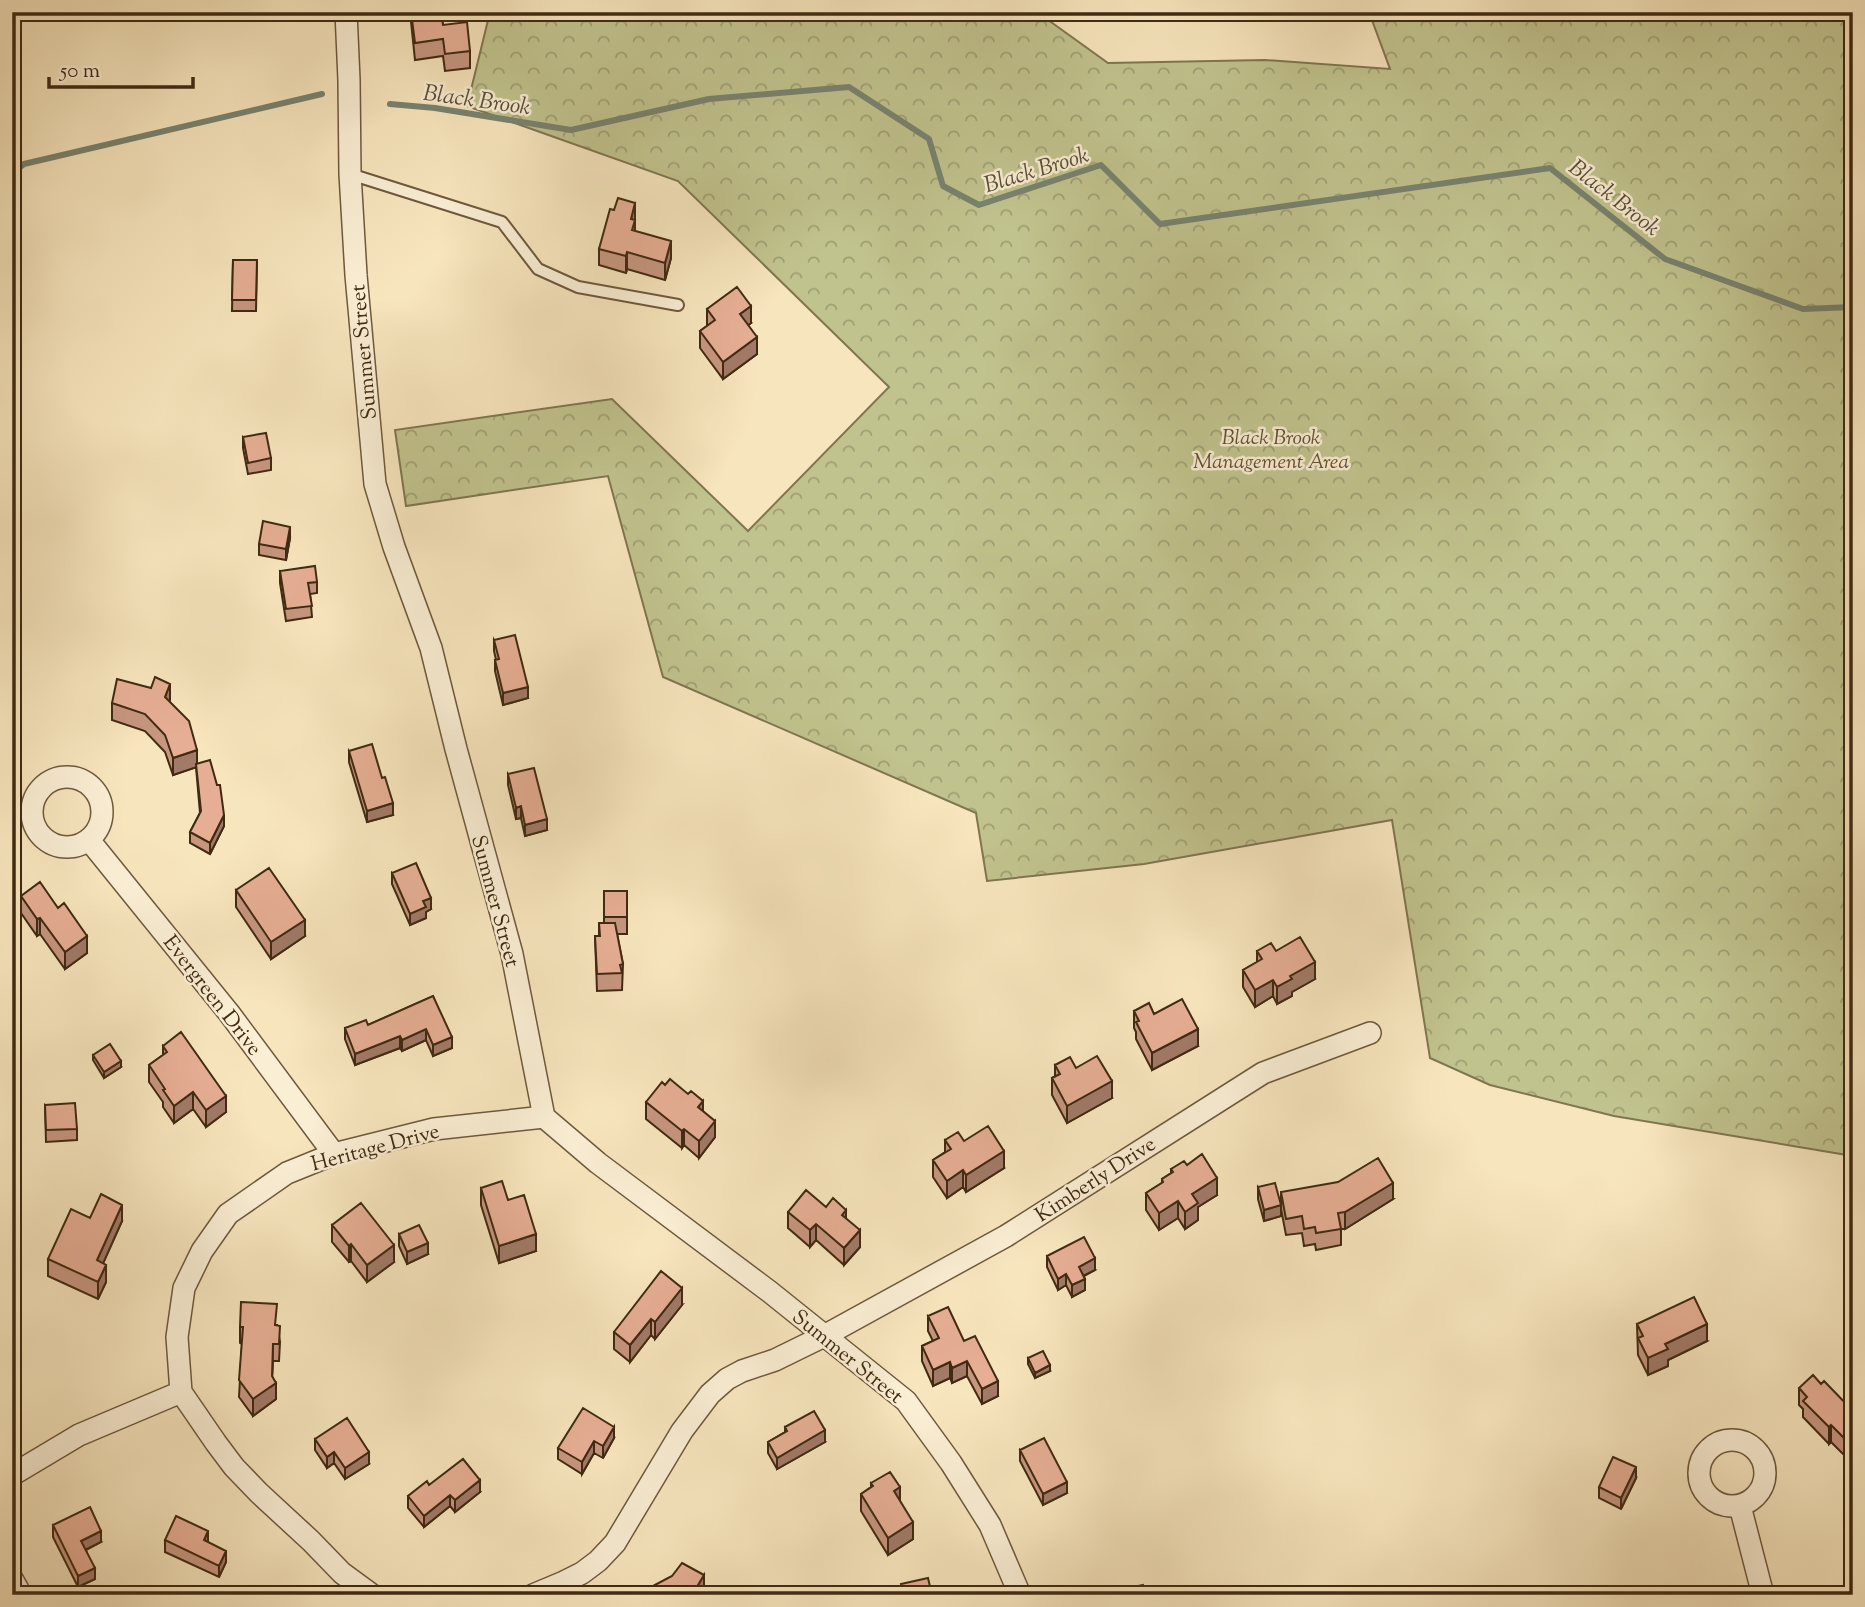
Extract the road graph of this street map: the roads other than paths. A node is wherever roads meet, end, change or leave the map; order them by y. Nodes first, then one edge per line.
1 (346, 12) edge
2 (350, 174) junction
3 (678, 305) dead end
4 (89, 840) dead end
5 (1370, 1033) dead end
6 (544, 1117) junction
7 (334, 1154) junction
8 (824, 1336) junction
9 (181, 1392) junction
10 (12, 1475) edge
11 (1740, 1506) dead end
12 (12, 1579) edge
13 (21, 1595) edge
14 (372, 1595) edge
15 (533, 1595) edge
16 (1020, 1595) edge
17 (1763, 1595) edge

1 - 2 street, Summer Street
2 - 3 lane
2 - 6 street, Summer Street
4 - 7 street, Evergreen Drive
5 - 8 street, Kimberly Drive
6 - 7 street, Heritage Drive
6 - 8 street, Summer Street
7 - 9 street, Heritage Drive
8 - 15 street
8 - 16 street, Summer Street
9 - 10 street
9 - 14 street
11 - 17 street
12 - 13 street

